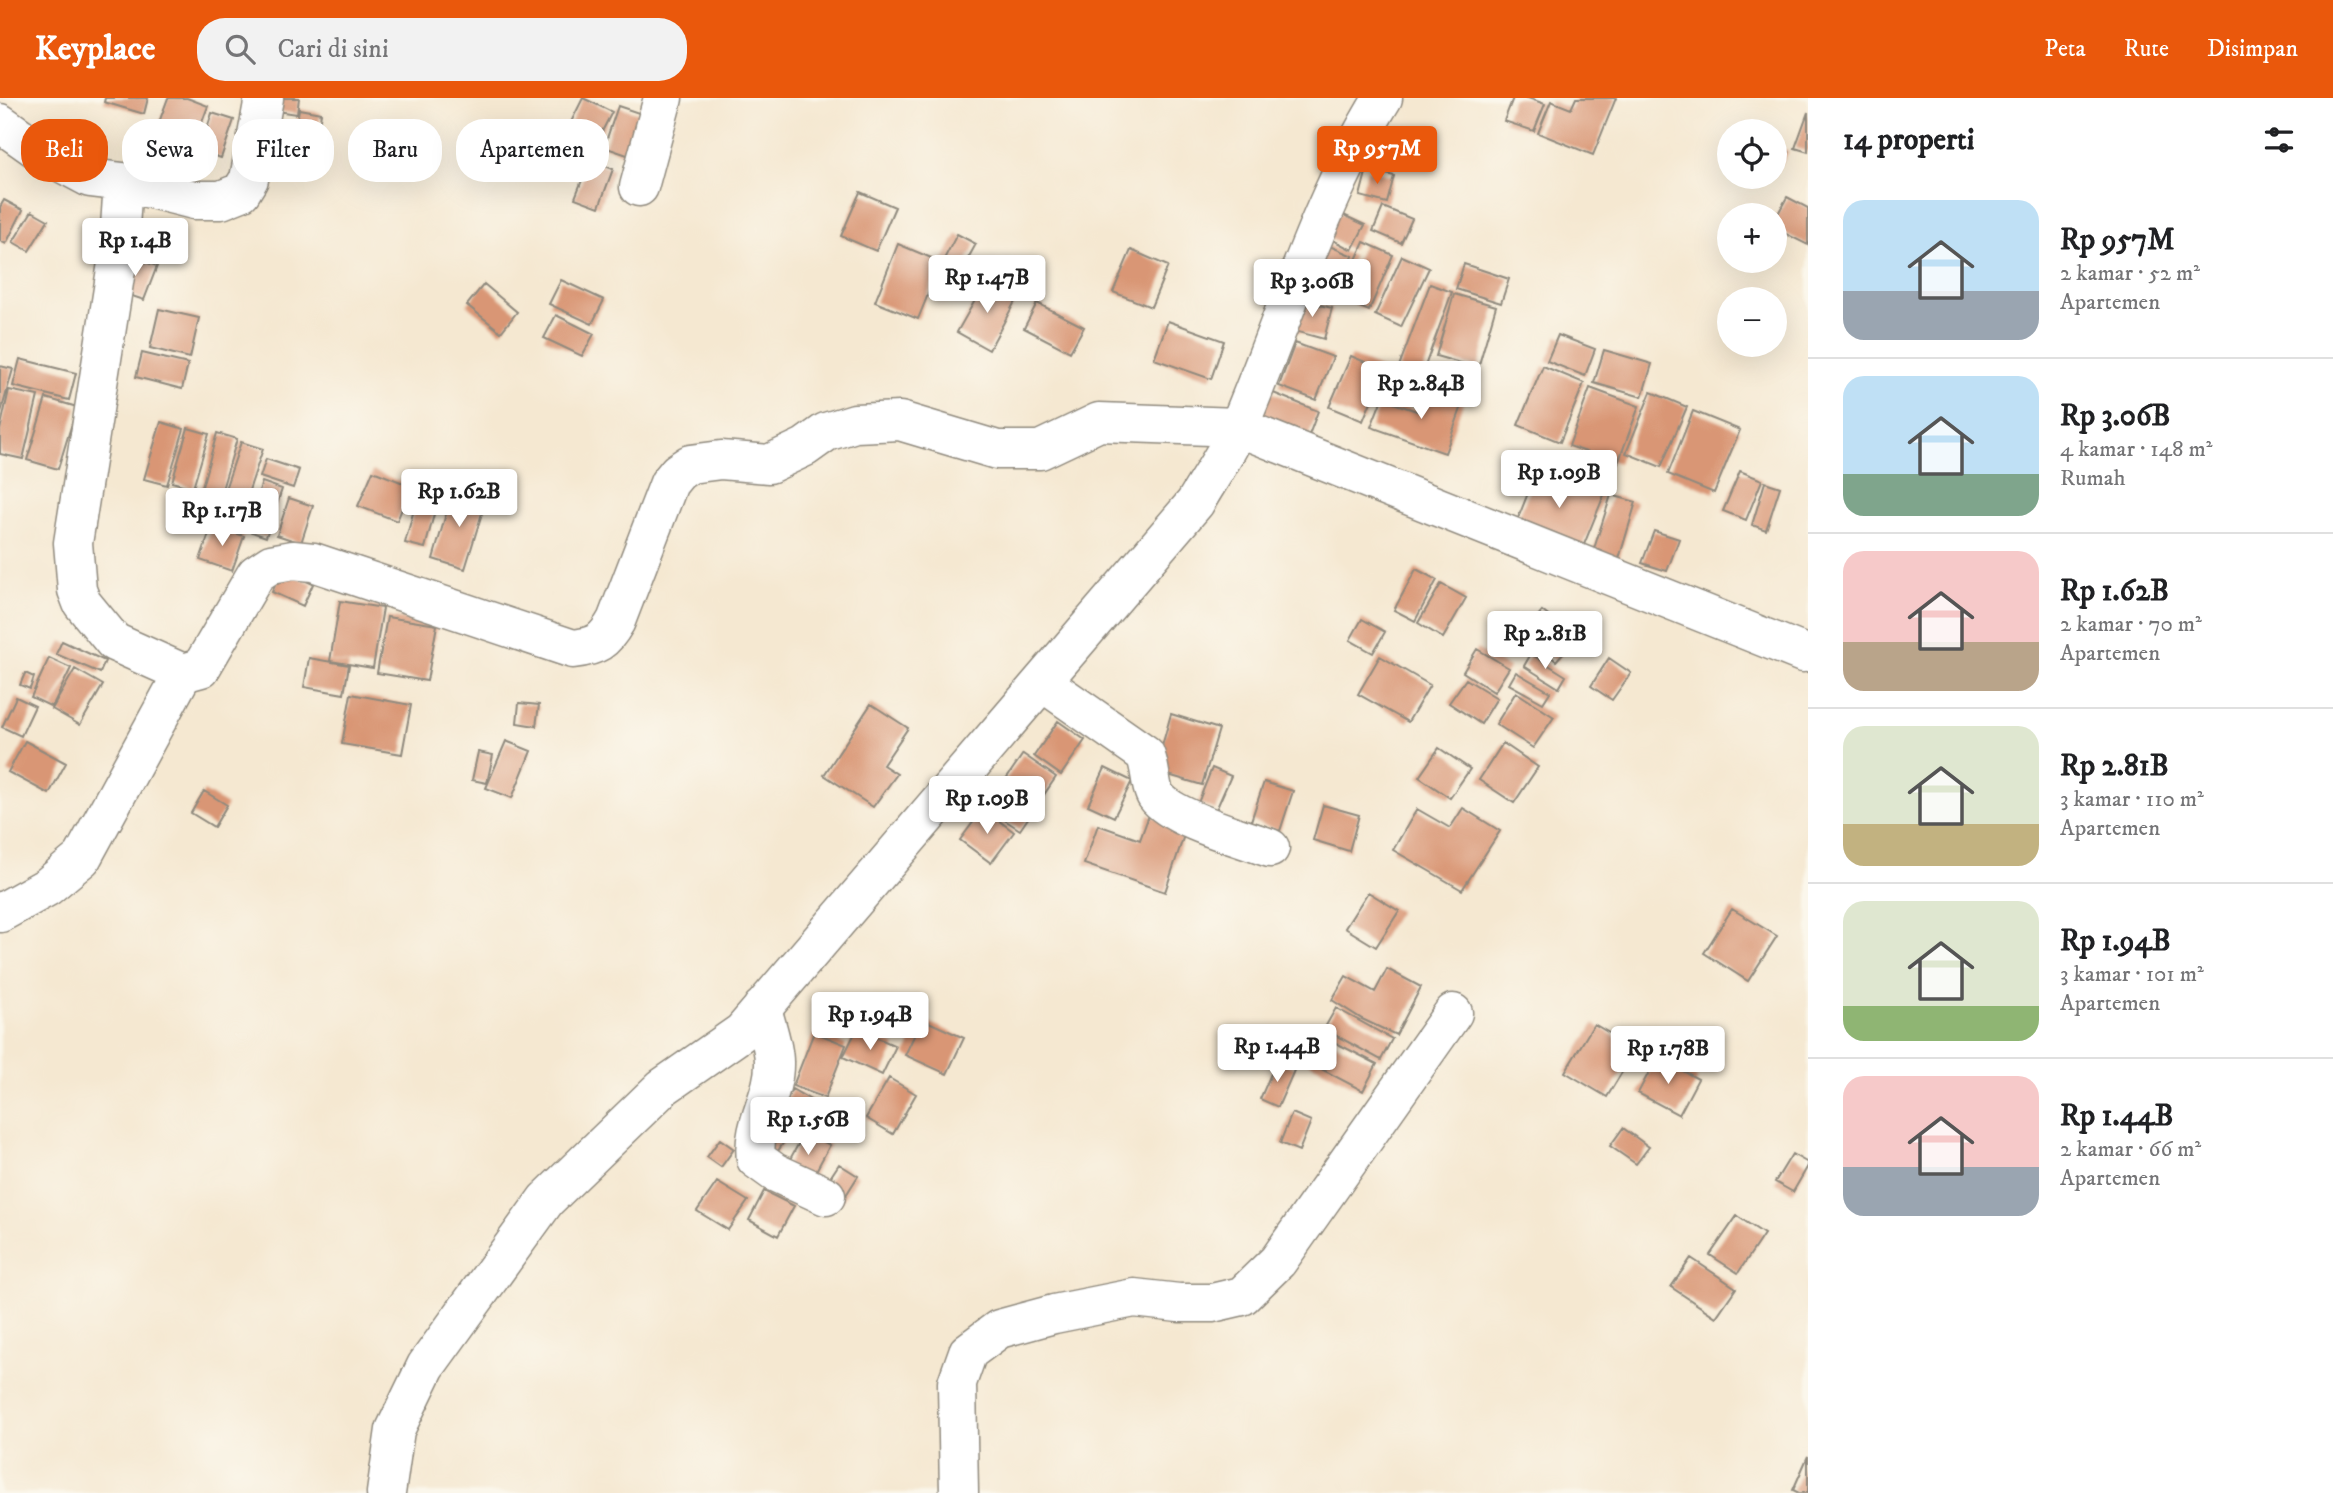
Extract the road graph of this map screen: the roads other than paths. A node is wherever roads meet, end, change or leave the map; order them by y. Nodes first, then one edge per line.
1 (264, 98) edge
2 (663, 98) edge
3 (1383, 98) edge
4 (0, 123) edge
5 (122, 181) edge
6 (124, 182) edge
7 (128, 182) edge
8 (639, 187) dead end
9 (1238, 427) junction
10 (1803, 653) dead end
11 (183, 673) junction
12 (1042, 682) junction
13 (1270, 848) dead end
14 (0, 913) edge
15 (762, 1008) junction
16 (1453, 1013) dead end
17 (826, 1196) dead end
18 (386, 1493) edge
19 (959, 1493) edge

1 - 7 street
2 - 8 street
3 - 9 street
4 - 5 street
6 - 11 street
9 - 10 street
9 - 11 street
9 - 12 street
11 - 14 street
12 - 13 street
12 - 15 street
15 - 17 street
15 - 18 street
16 - 19 street

